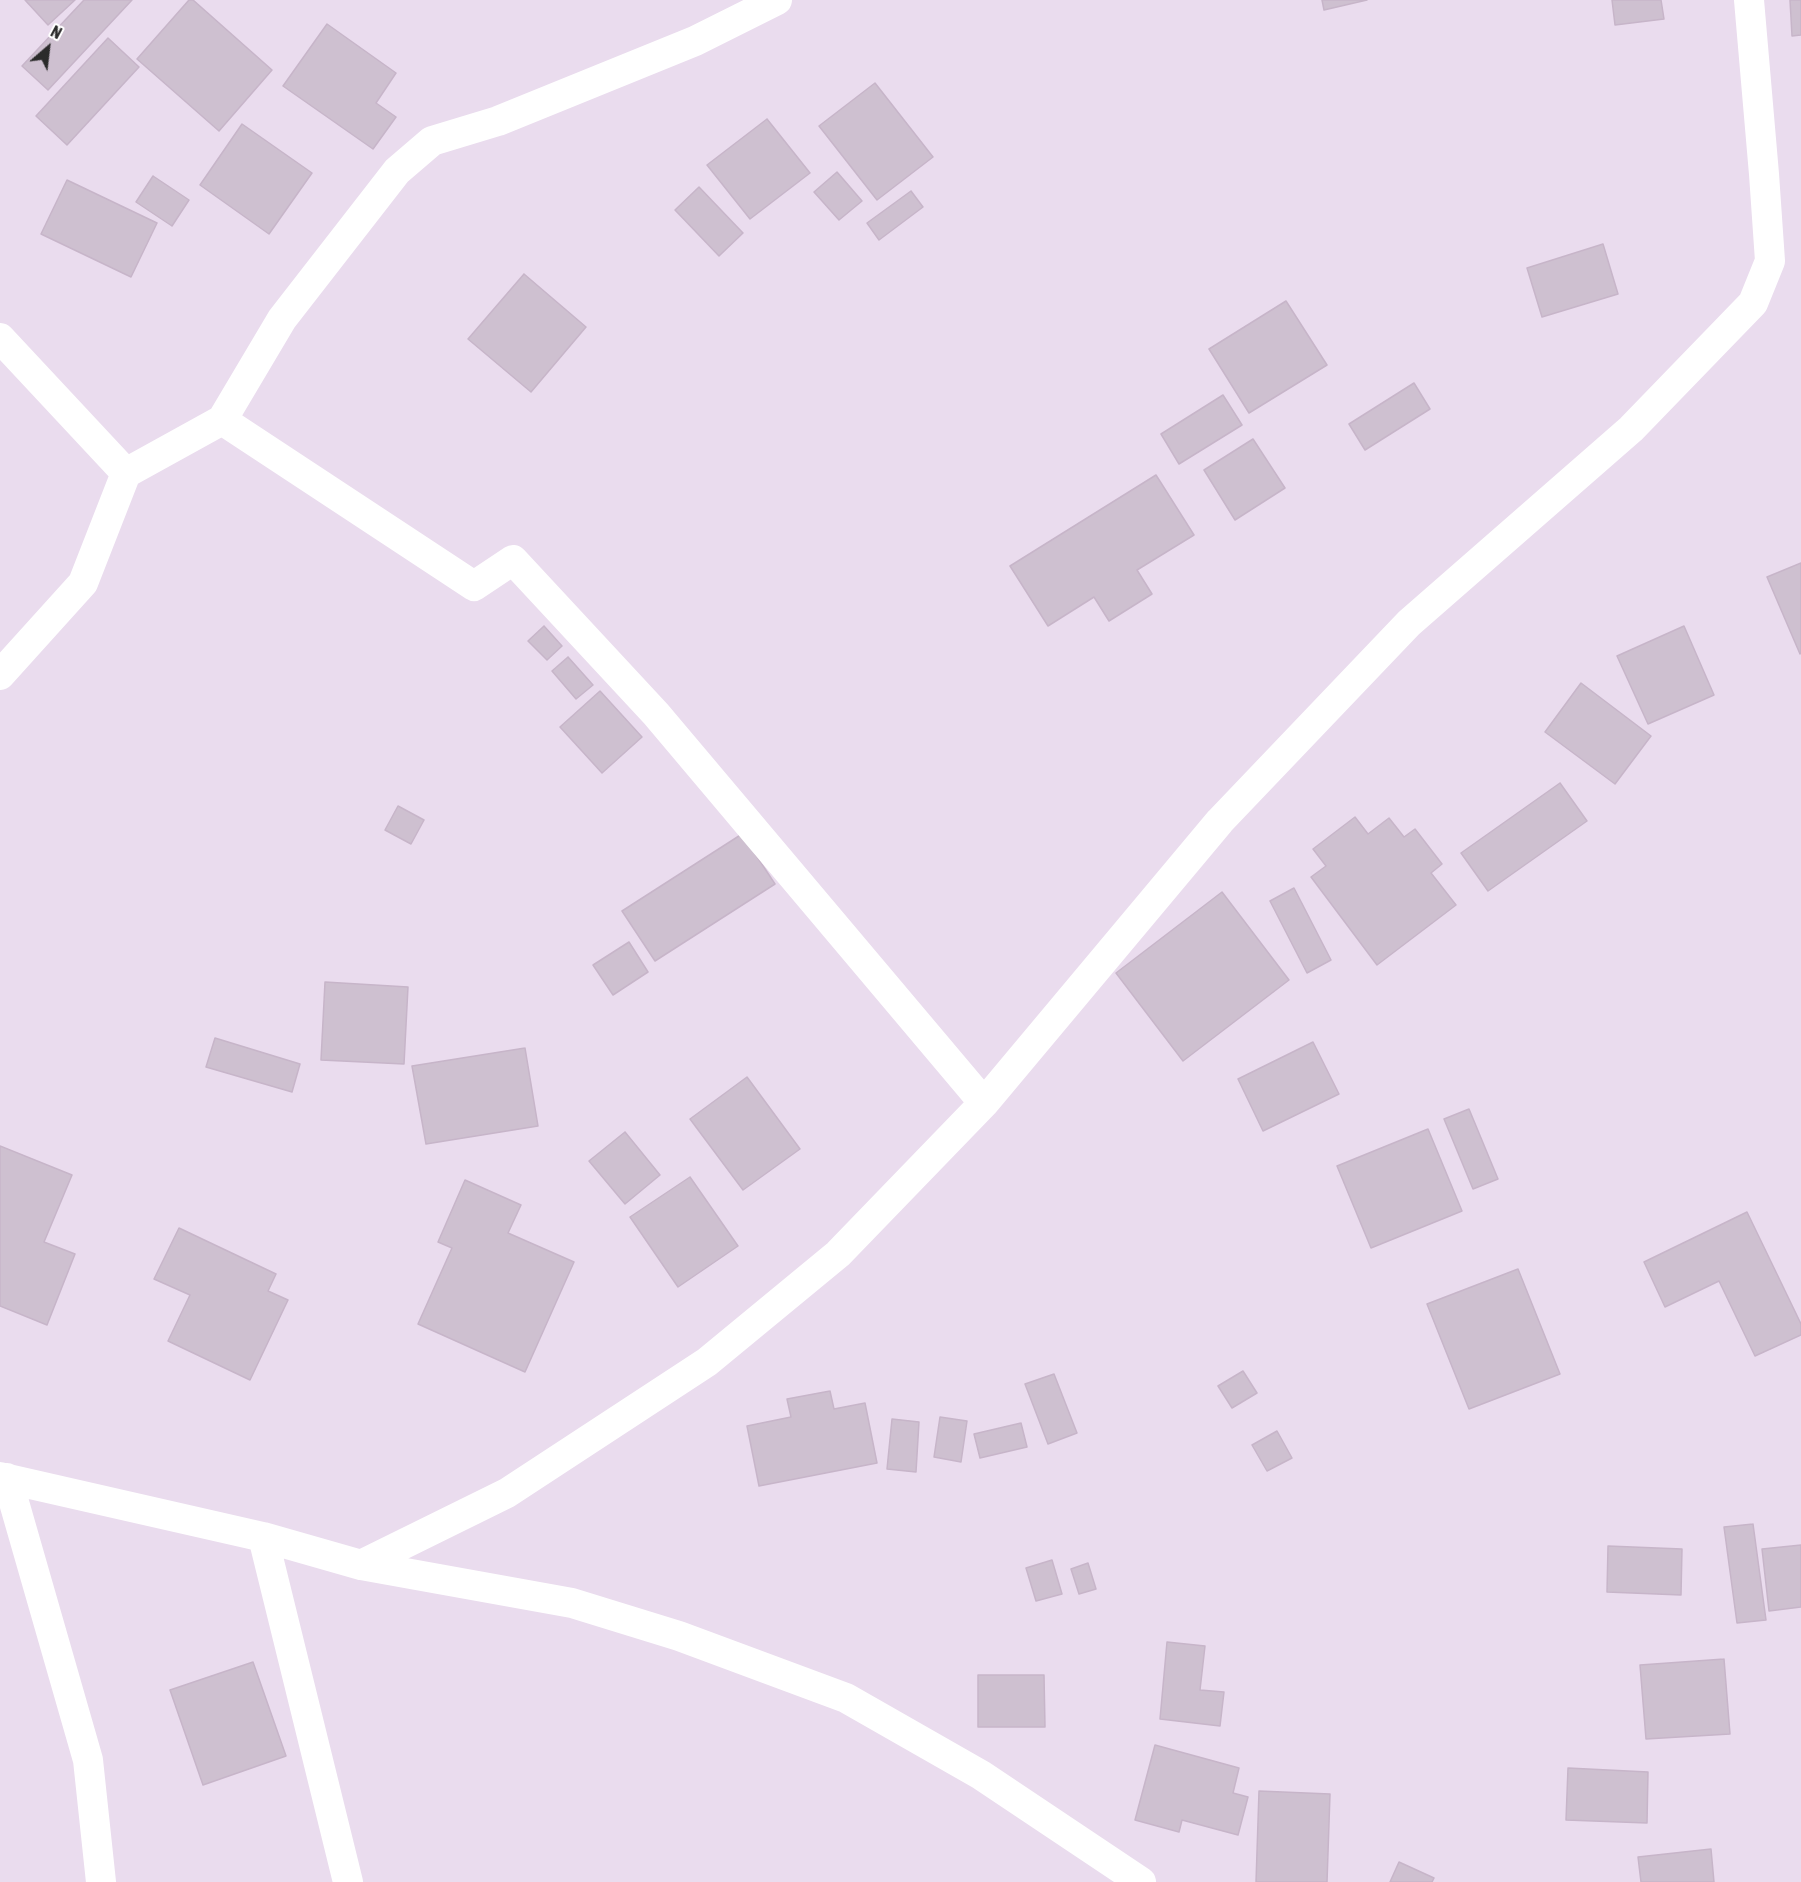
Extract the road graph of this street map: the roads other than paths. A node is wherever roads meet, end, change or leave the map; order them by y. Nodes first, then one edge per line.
1 (777, 0) edge
2 (1749, 0) edge
3 (0, 338) edge
4 (222, 420) junction
5 (126, 473) junction
6 (0, 675) edge
7 (984, 1103) junction
8 (4, 1477) edge
9 (263, 1537) junction
10 (361, 1565) junction
11 (101, 1882) edge
12 (348, 1882) edge
13 (1141, 1882) edge

1 - 4 street
2 - 7 street
3 - 5 street
4 - 5 street
4 - 7 street
5 - 6 street
7 - 10 street
8 - 9 street
8 - 11 street
9 - 10 street
9 - 12 street
10 - 13 street

